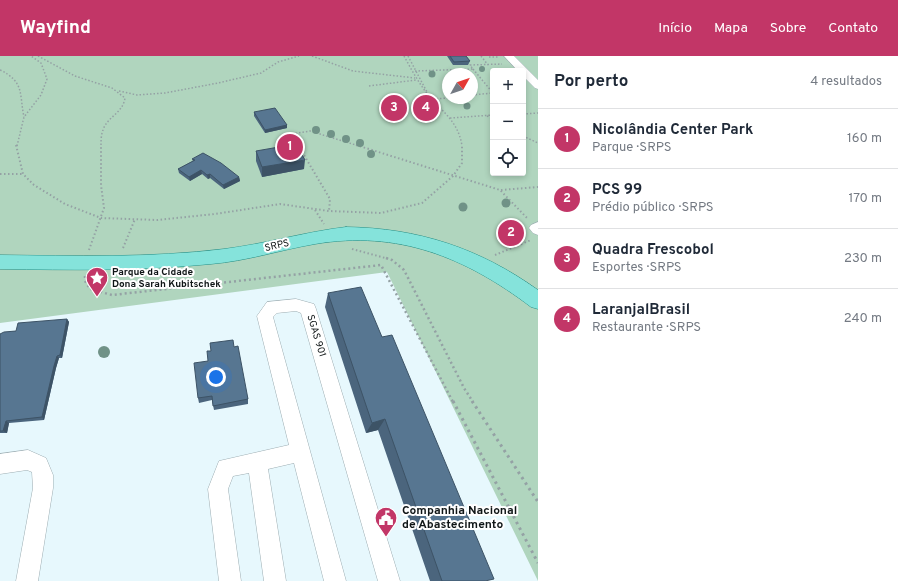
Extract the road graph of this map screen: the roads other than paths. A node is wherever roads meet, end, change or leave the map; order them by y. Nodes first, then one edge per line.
1 (509, 56) edge
2 (538, 86) edge
3 (0, 262) edge
4 (538, 301) edge
5 (301, 452) junction
6 (257, 461) junction
7 (0, 464) edge
8 (27, 581) edge
9 (230, 581) edge
10 (275, 581) edge
11 (335, 581) edge
12 (389, 581) edge

1 - 2 lane
3 - 4 main road, SRPS
5 - 6 lane
5 - 11 lane, SGAS 901
5 - 12 lane, SGAS 901
6 - 9 lane
6 - 10 lane
7 - 8 lane

